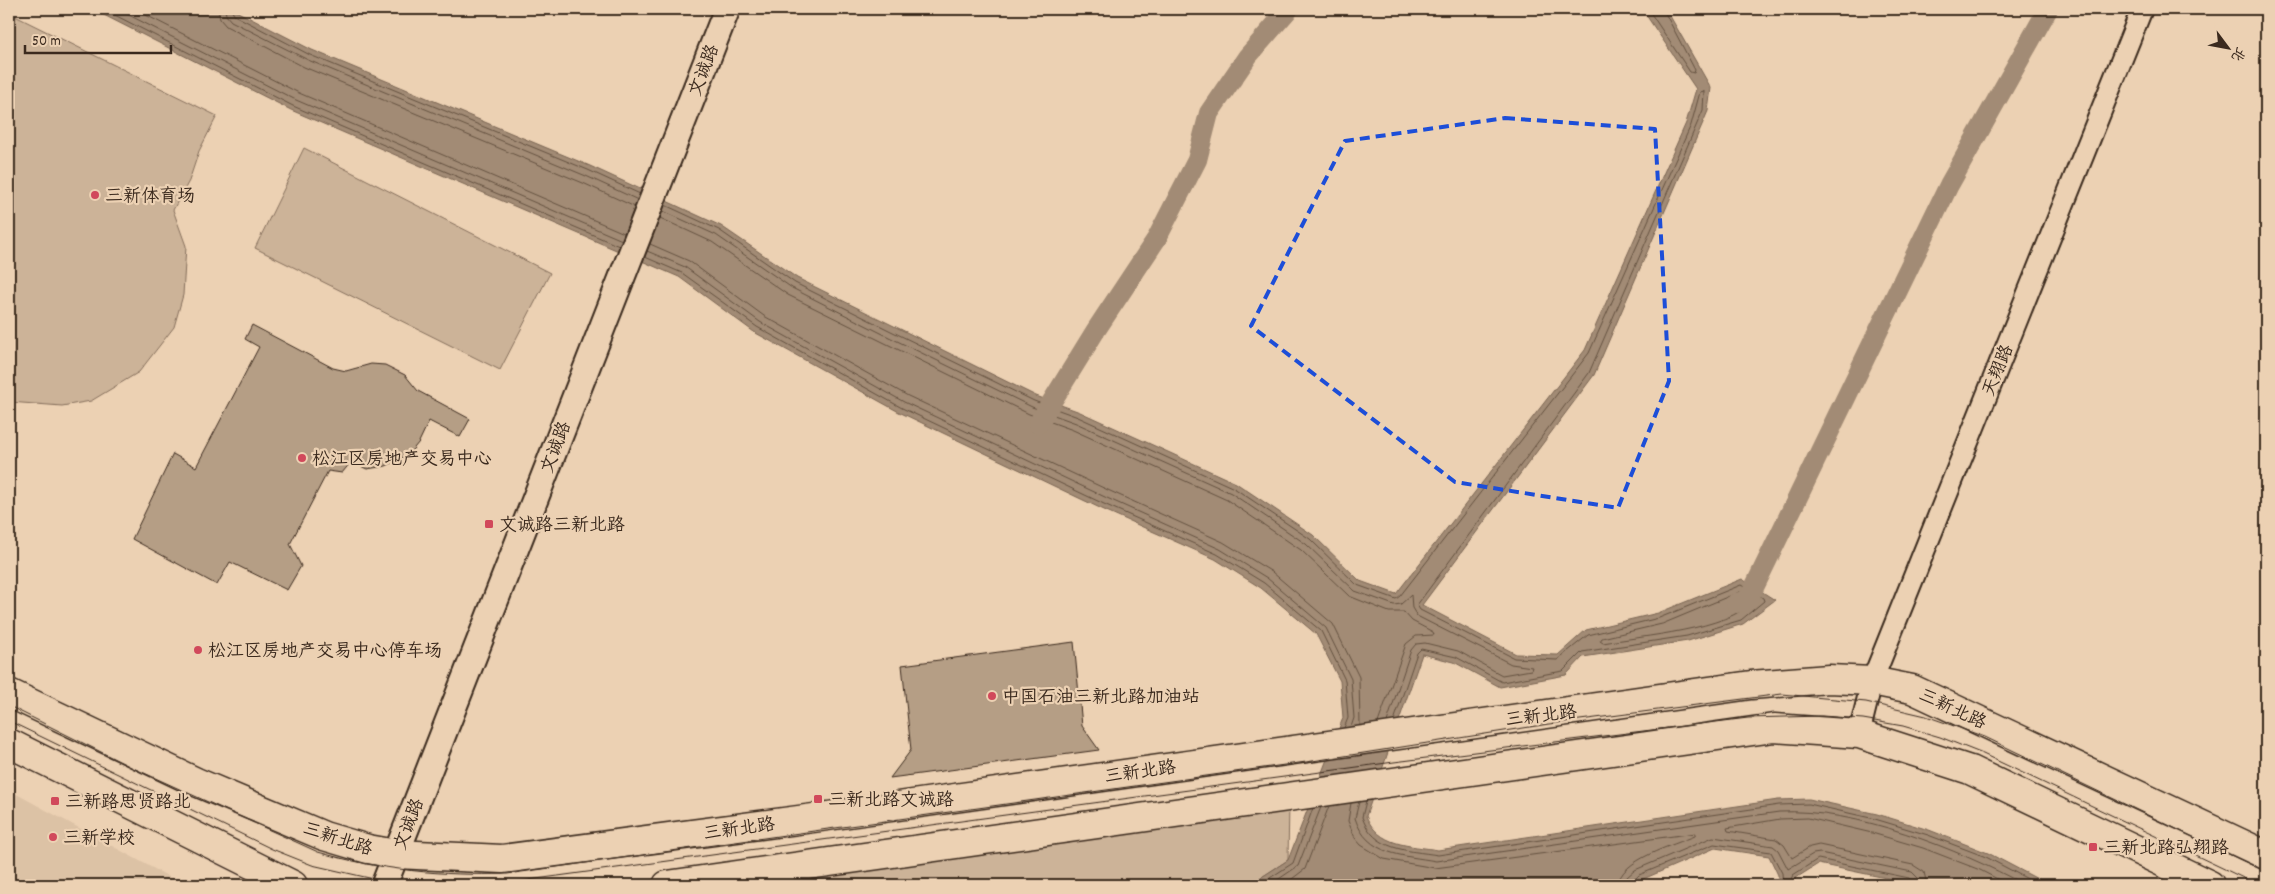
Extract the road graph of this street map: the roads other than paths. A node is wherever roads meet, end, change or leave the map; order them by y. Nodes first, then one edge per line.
1 (727, 9) edge
2 (2142, 9) edge
3 (1872, 680) junction
4 (9, 693) edge
5 (1860, 734) junction
6 (9, 743) edge
7 (396, 854) junction
8 (2266, 855) edge
9 (293, 885) edge
10 (384, 885) edge
11 (667, 885) edge
12 (2210, 885) edge

1 - 7 street, 文诚路
2 - 3 street, 天翔路
3 - 5 street, 天翔路
3 - 7 main road, 三新北路
3 - 8 main road, 三新北路
4 - 7 main road, 三新北路
5 - 11 main road
5 - 12 main road
6 - 9 main road
7 - 10 street, 文诚路

